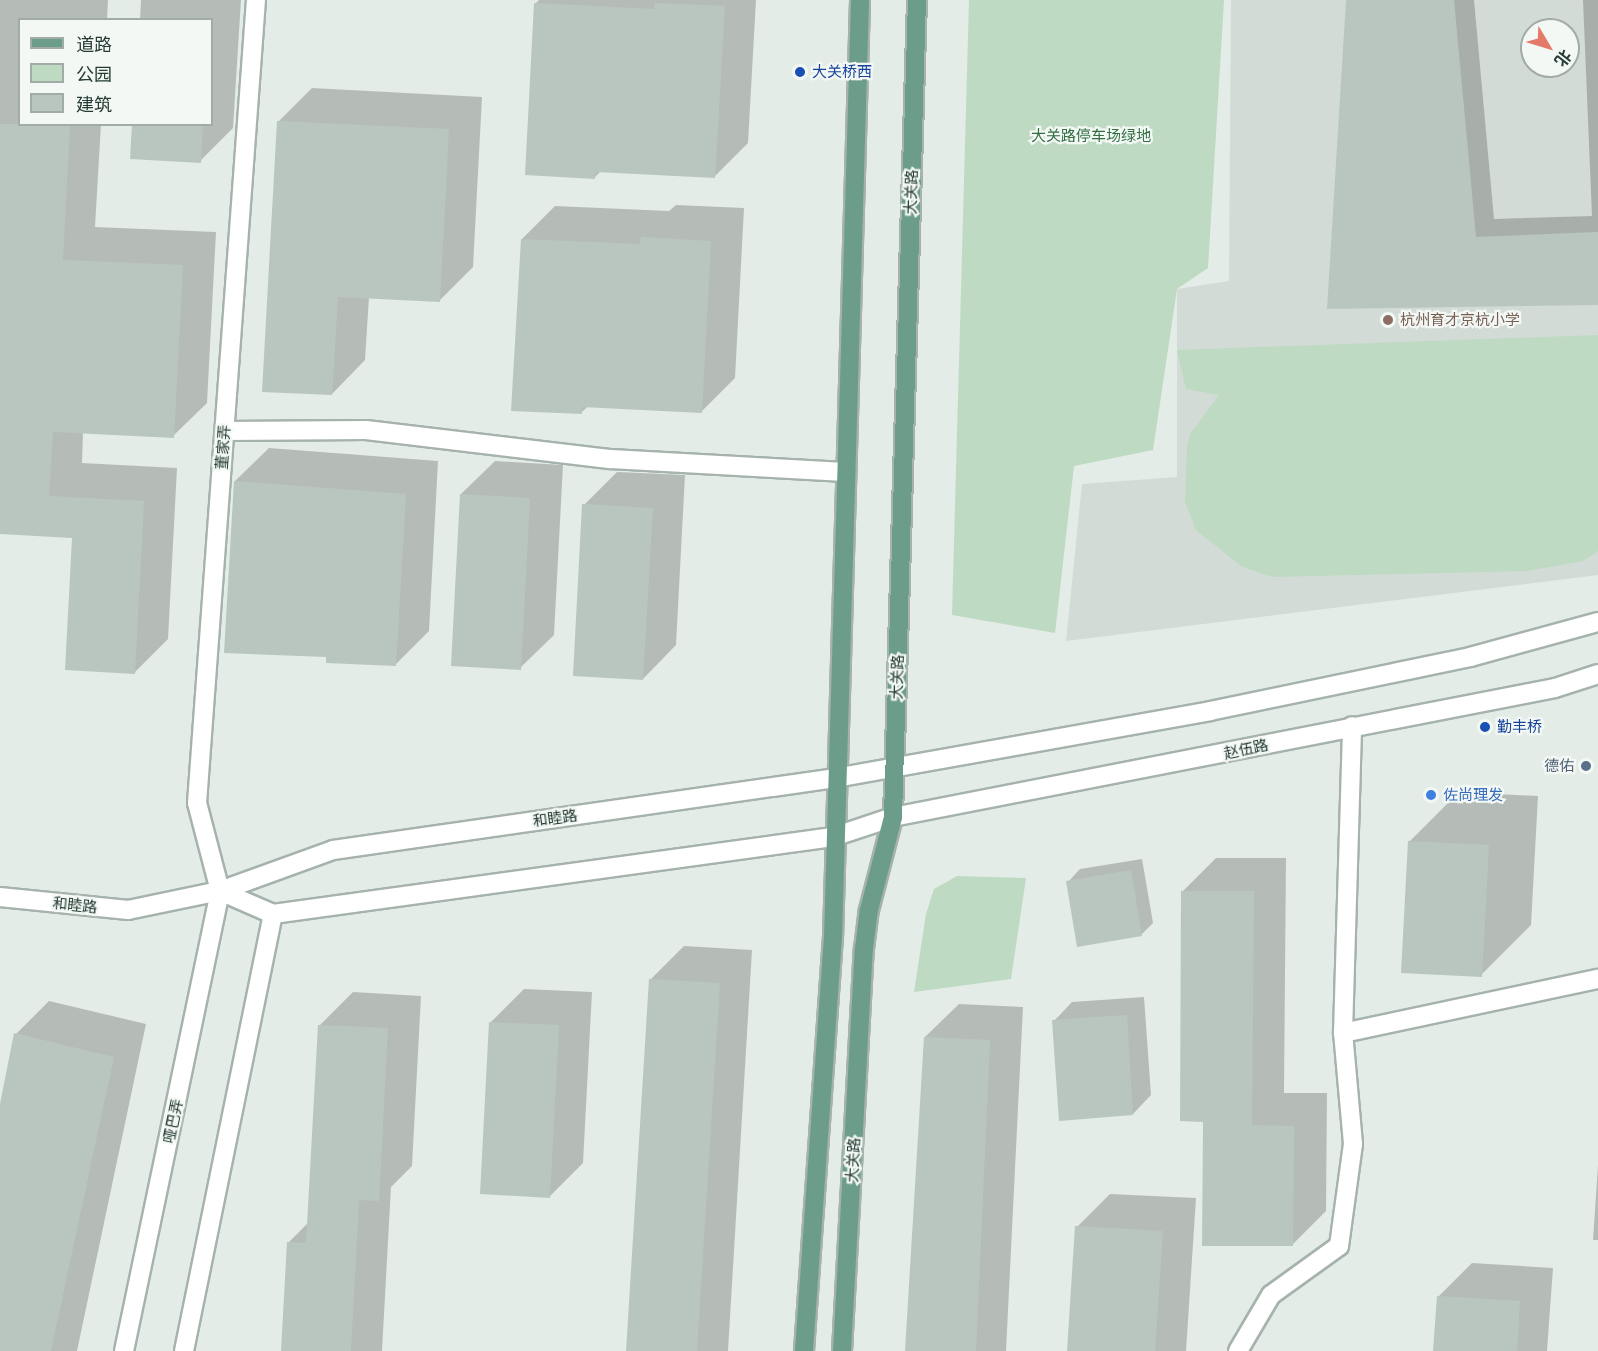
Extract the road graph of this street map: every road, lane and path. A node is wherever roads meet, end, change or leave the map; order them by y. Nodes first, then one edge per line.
1 (256, 0) edge
2 (860, 0) edge
3 (917, 0) edge
4 (225, 431) junction
5 (845, 472) junction
6 (1598, 622) edge
7 (1598, 674) edge
8 (1352, 726) junction
9 (895, 767) junction
10 (835, 778) junction
11 (893, 817) junction
12 (833, 837) junction
13 (220, 891) junction
14 (0, 897) edge
15 (273, 914) junction
16 (1598, 979) edge
17 (1343, 1033) junction
18 (124, 1351) edge
19 (184, 1351) edge
20 (804, 1351) edge
21 (842, 1351) edge
22 (1238, 1351) edge

1 - 4 main road, 董家弄
2 - 5 main road
3 - 9 main road, 大关路
4 - 5 main road
4 - 13 main road, 董家弄
5 - 10 main road
6 - 9 main road
7 - 8 main road, 赵伍路
8 - 11 main road, 赵伍路
8 - 17 main road
9 - 10 main road, 和睦路
9 - 11 main road, 大关路
10 - 12 main road
10 - 13 main road, 和睦路
11 - 12 main road, 赵伍路
11 - 21 main road, 大关路
12 - 15 main road
12 - 20 main road
13 - 14 main road, 和睦路
13 - 15 main road
13 - 18 main road, 哑巴弄
15 - 19 main road
16 - 17 main road
17 - 22 main road

